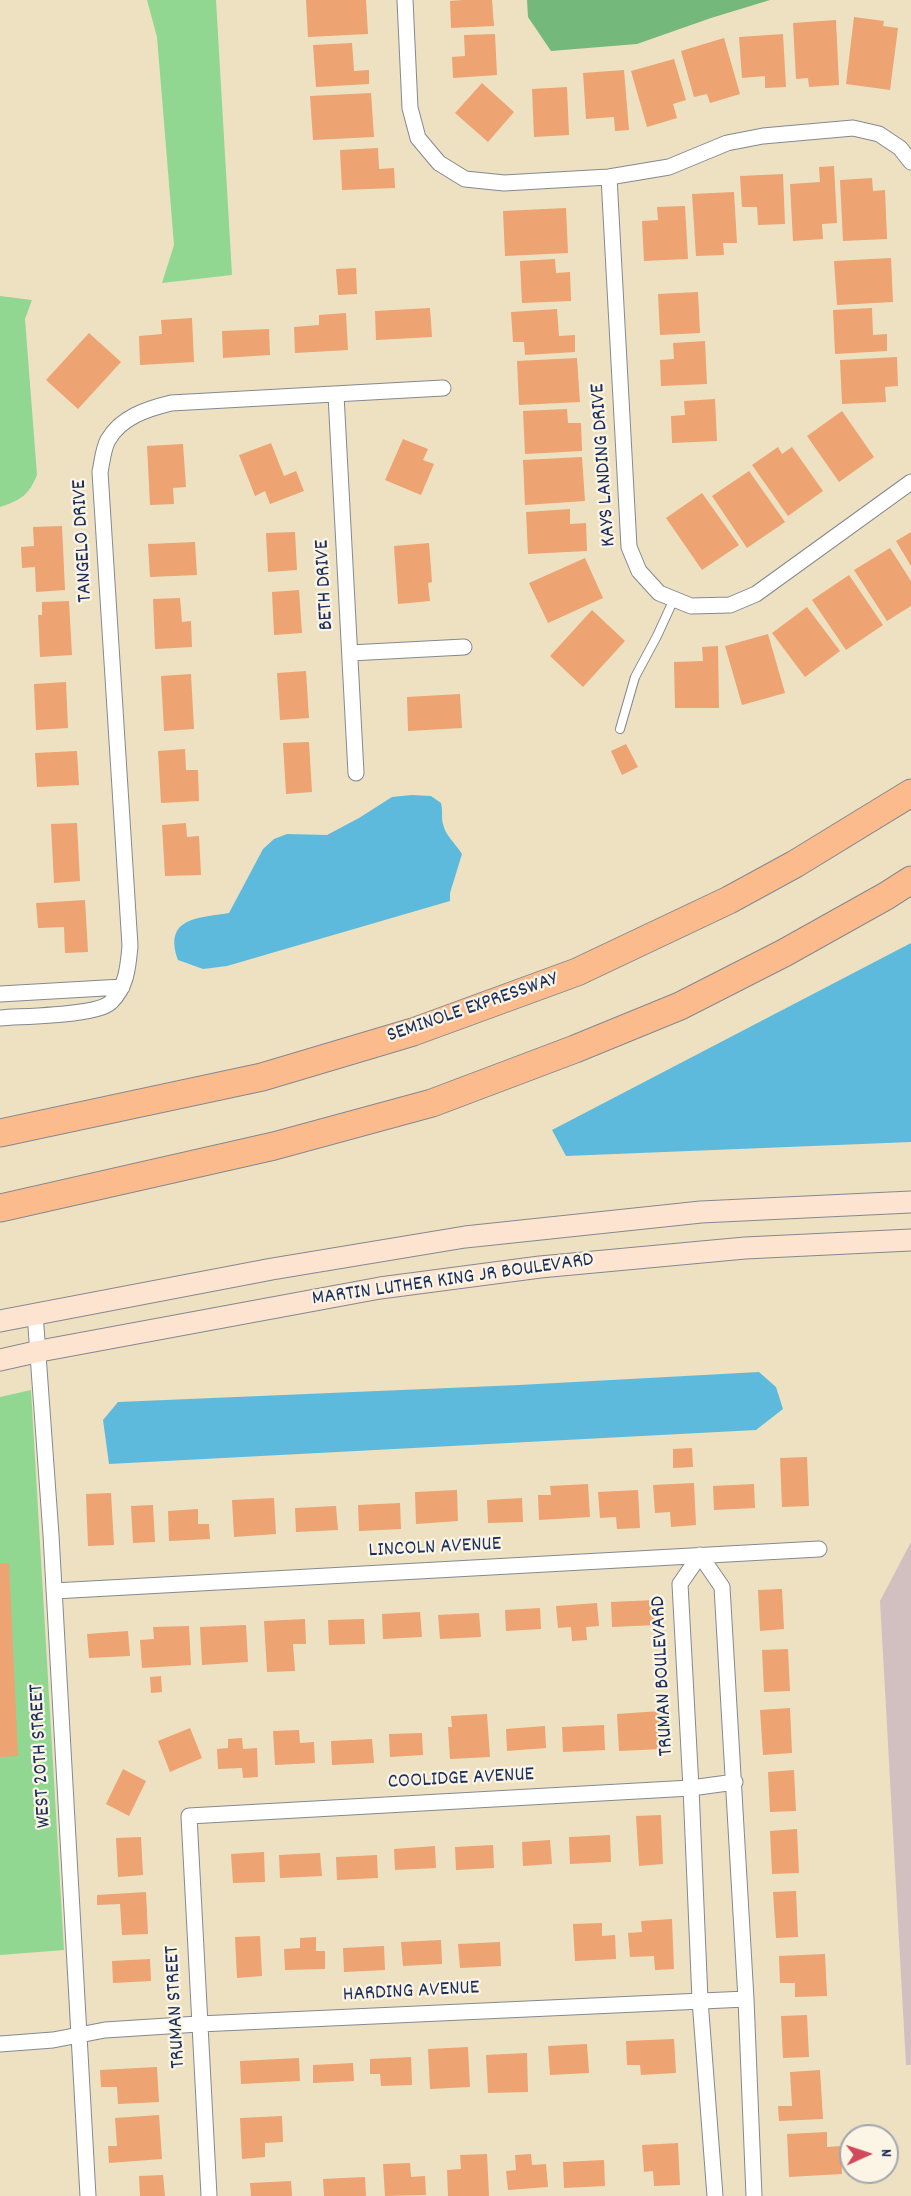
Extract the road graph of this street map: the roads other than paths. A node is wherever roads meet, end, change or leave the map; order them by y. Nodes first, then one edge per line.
1 (405, 0) edge
2 (911, 162) edge
3 (609, 177) junction
4 (443, 388) dead end
5 (336, 395) junction
6 (911, 482) edge
7 (674, 599) junction
8 (464, 647) dead end
9 (350, 652) junction
10 (620, 729) dead end
11 (356, 773) dead end
12 (911, 793) edge
13 (911, 880) edge
14 (122, 987) junction
15 (0, 994) edge
16 (0, 1018) edge
17 (0, 1133) edge
18 (911, 1202) edge
19 (0, 1208) edge
20 (911, 1240) edge
21 (35, 1313) junction
22 (0, 1321) edge
23 (39, 1351) junction
24 (0, 1360) edge
25 (819, 1549) dead end
26 (700, 1556) junction
27 (54, 1591) junction
28 (735, 1782) junction
29 (692, 1788) junction
30 (189, 1816) joint
31 (746, 1999) junction
32 (700, 2000) junction
33 (199, 2024) junction
34 (79, 2035) junction
35 (0, 2044) edge
36 (88, 2196) edge
37 (208, 2196) edge
38 (715, 2196) edge
39 (754, 2196) edge

1 - 3 street
2 - 3 street
3 - 7 street, KAYS LANDING DRIVE
4 - 5 street, TANGELO DRIVE
5 - 9 street, BETH DRIVE
5 - 14 street, TANGELO DRIVE
6 - 7 street, KAYS LANDING DRIVE
7 - 10 lane
8 - 9 street
9 - 11 street, BETH DRIVE
12 - 17 highway, SEMINOLE EXPRESSWAY
13 - 19 highway
14 - 15 street
14 - 16 street
18 - 21 main road, MARTIN LUTHER KING JR BOULEVARD
20 - 23 main road, MARTIN LUTHER KING JR BOULEVARD
21 - 22 main road, MARTIN LUTHER KING JR BOULEVARD
21 - 23 street, WEST 20TH STREET
23 - 24 main road, MARTIN LUTHER KING JR BOULEVARD
23 - 27 street, WEST 20TH STREET
25 - 26 street, LINCOLN AVENUE
26 - 27 street, LINCOLN AVENUE
26 - 28 street
26 - 29 street, TRUMAN BOULEVARD
27 - 34 street, WEST 20TH STREET
28 - 29 street, COOLIDGE AVENUE
28 - 31 street
29 - 30 street, COOLIDGE AVENUE
29 - 32 street, TRUMAN BOULEVARD
30 - 33 street, TRUMAN STREET
31 - 32 street, HARDING AVENUE
31 - 39 street
32 - 33 street, HARDING AVENUE
32 - 38 street, TRUMAN BOULEVARD
33 - 34 street, HARDING AVENUE
33 - 37 street, TRUMAN STREET
34 - 35 street, HARDING AVENUE
34 - 36 street, WEST 20TH STREET

